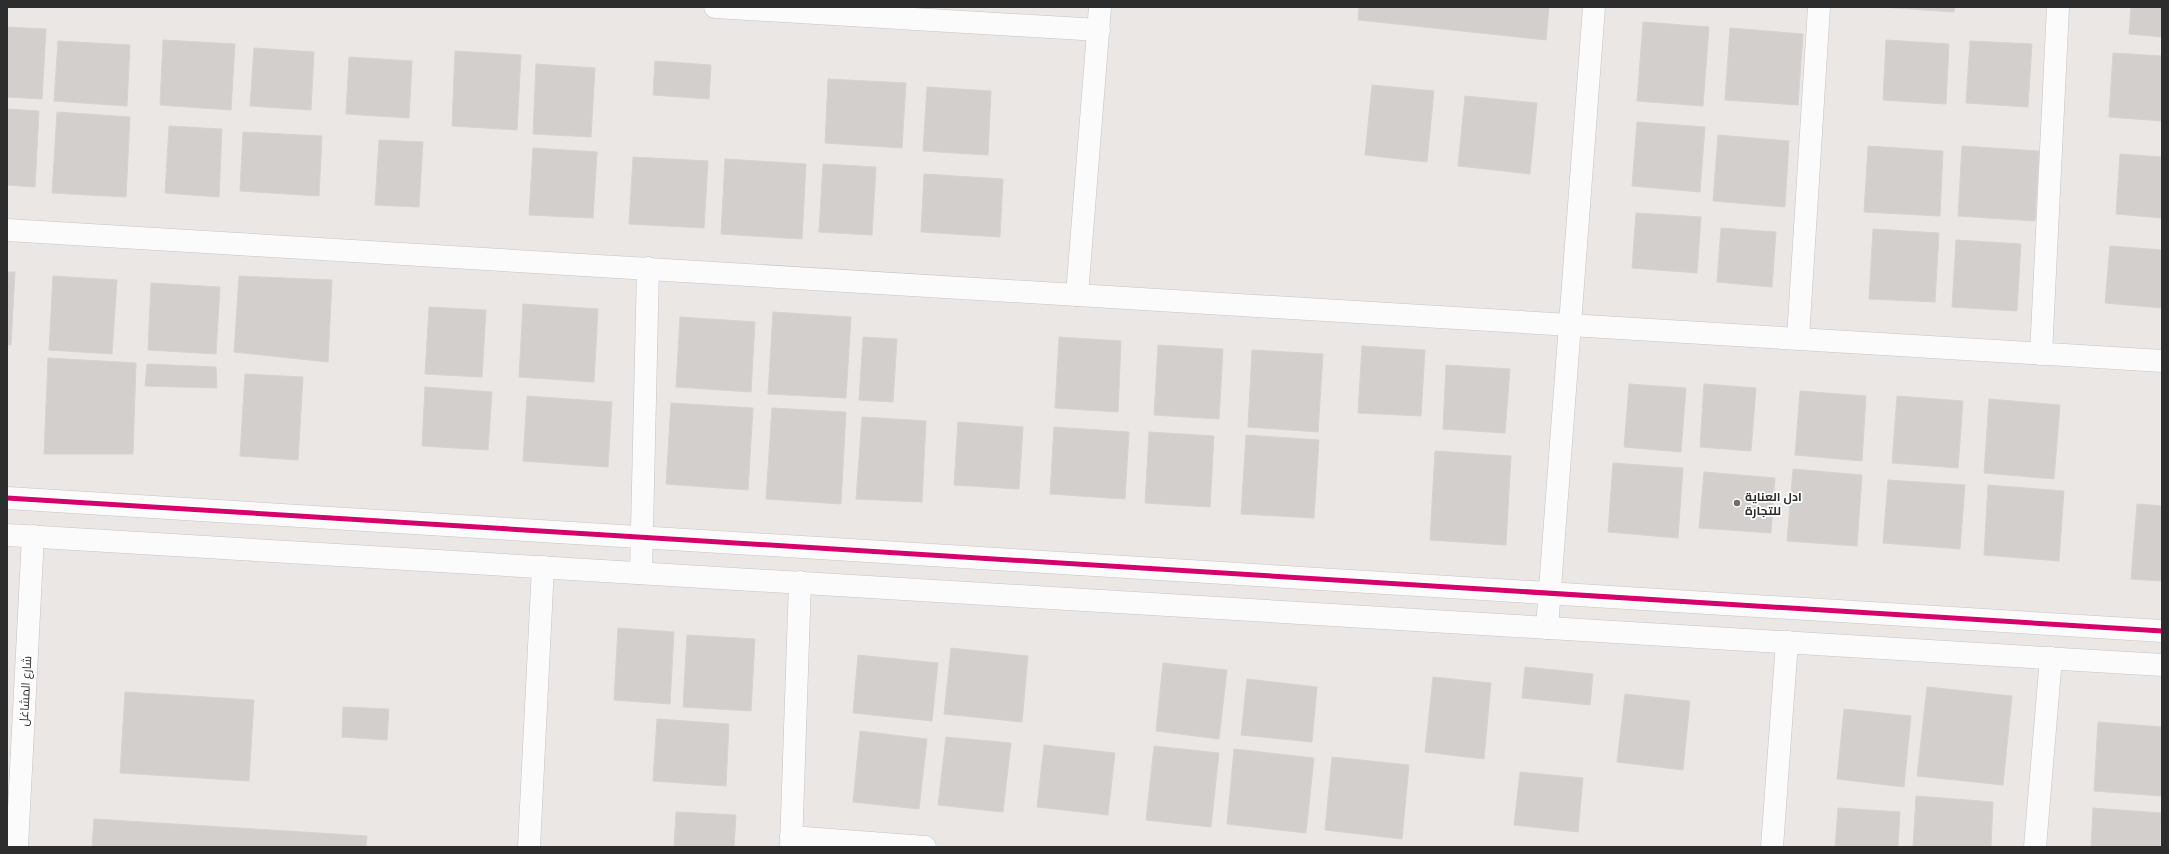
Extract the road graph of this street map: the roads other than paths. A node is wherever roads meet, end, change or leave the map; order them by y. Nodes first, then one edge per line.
1 (716, 7) edge
2 (1100, 7) edge
3 (1594, 7) edge
4 (1819, 7) edge
5 (2058, 7) edge
6 (1099, 30) junction
7 (7, 230) edge
8 (648, 268) junction
9 (1077, 295) junction
10 (1570, 325) junction
11 (1798, 338) junction
12 (2041, 354) junction
13 (2162, 361) edge
14 (7, 498) edge
15 (7, 535) edge
16 (33, 536) junction
17 (642, 537) junction
18 (544, 567) junction
19 (641, 573) junction
20 (800, 582) junction
21 (1550, 593) junction
22 (1547, 628) junction
23 (2162, 631) edge
24 (1787, 642) junction
25 (2051, 658) junction
26 (2162, 665) edge
27 (791, 842) edge
28 (17, 847) edge
29 (529, 847) edge
30 (925, 847) edge
31 (1772, 847) edge
32 (2035, 847) edge

1 - 6 street
2 - 6 street
3 - 10 street
4 - 11 street
5 - 12 street
6 - 9 street
7 - 8 street
8 - 9 street
8 - 17 street
9 - 10 street
10 - 11 street
10 - 21 street
11 - 12 street
12 - 13 street
14 - 17 street
15 - 16 street
16 - 18 street
16 - 28 street, شارع المشاغل
17 - 19 street
17 - 21 street
18 - 19 street
18 - 29 street
19 - 20 street
20 - 22 street
20 - 27 street
21 - 22 street
21 - 23 street
22 - 24 street
24 - 25 street
24 - 31 street
25 - 26 street
25 - 32 street
27 - 30 street

